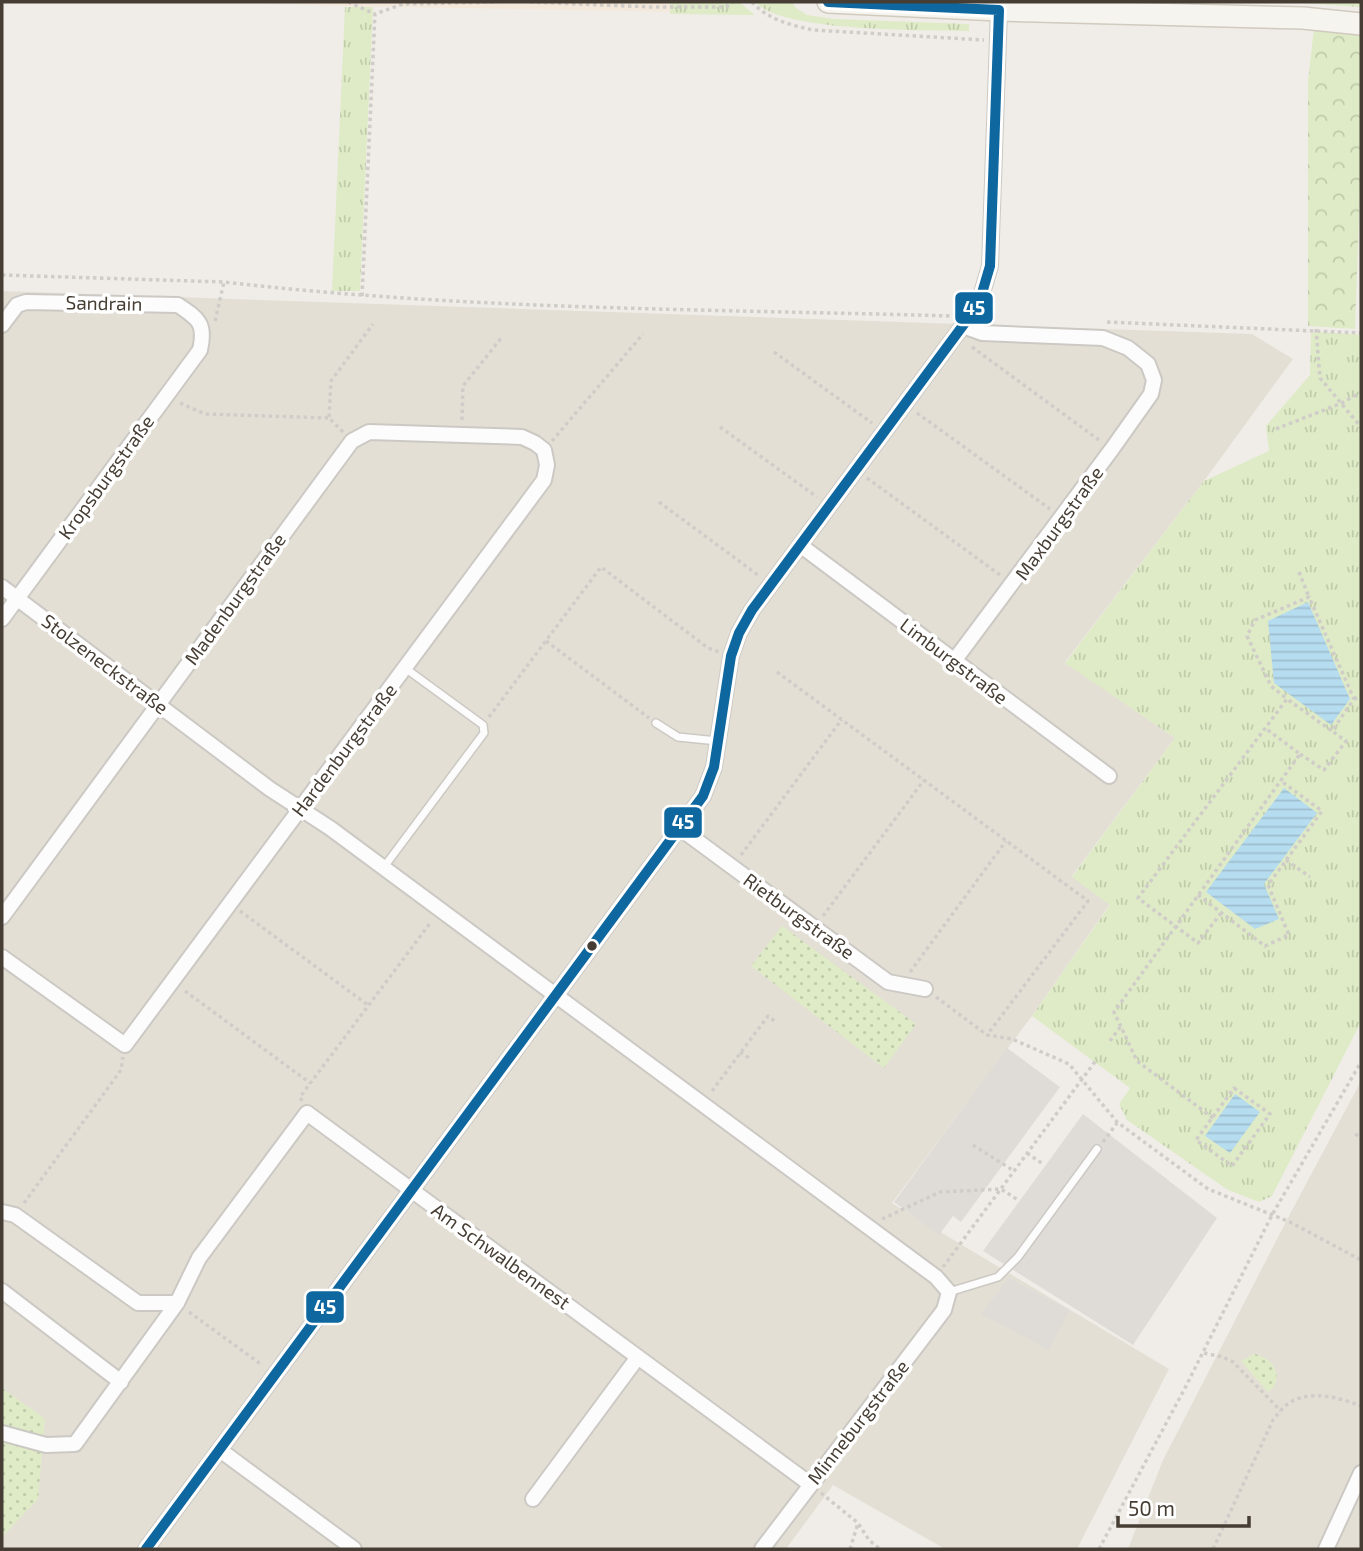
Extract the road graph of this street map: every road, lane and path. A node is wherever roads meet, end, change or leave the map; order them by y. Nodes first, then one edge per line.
1 (348, 2) edge
2 (498, 2) edge
3 (530, 2) edge
4 (733, 2) edge
5 (752, 2) edge
6 (828, 2) edge
7 (894, 4) edge
8 (1102, 7) edge
9 (999, 10) junction
10 (375, 14) junction
11 (1361, 24) edge
12 (996, 41) junction
13 (2, 275) edge
14 (224, 282) junction
15 (362, 296) junction
16 (1094, 321) dead end
17 (373, 324) dead end
18 (2, 326) edge
19 (963, 326) junction
20 (1316, 329) junction
21 (204, 333) junction
22 (1361, 333) edge
23 (643, 334) dead end
24 (502, 337) dead end
25 (774, 352) dead end
26 (1361, 391) edge
27 (165, 397) junction
28 (1342, 403) junction
29 (904, 404) junction
30 (329, 418) junction
31 (720, 426) dead end
32 (1361, 427) edge
33 (1276, 429) dead end
34 (886, 433) junction
35 (462, 436) junction
36 (352, 441) junction
37 (1112, 449) junction
38 (544, 450) junction
39 (857, 471) junction
40 (659, 502) dead end
41 (830, 506) junction
42 (1063, 518) junction
43 (800, 545) junction
44 (1299, 572) dead end
45 (771, 584) junction
46 (1013, 584) junction
47 (2, 587) edge
48 (1309, 597) junction
49 (17, 598) junction
50 (2, 619) edge
51 (546, 641) junction
52 (731, 656) junction
53 (954, 661) junction
54 (405, 668) junction
55 (777, 672) dead end
56 (1361, 696) edge
57 (1287, 699) junction
58 (1354, 699) junction
59 (159, 704) junction
60 (842, 719) junction
61 (656, 723) joint
62 (483, 725) junction
63 (1265, 728) junction
64 (1332, 731) junction
65 (718, 741) junction
66 (1300, 754) junction
67 (1109, 776) dead end
68 (924, 780) junction
69 (1281, 780) junction
70 (301, 808) junction
71 (681, 828) junction
72 (1006, 841) junction
73 (1286, 860) junction
74 (384, 867) junction
75 (732, 867) junction
76 (1310, 877) dead end
77 (1198, 895) junction
78 (230, 903) junction
79 (440, 909) junction
80 (1221, 913) junction
81 (2, 917) edge
82 (1176, 926) junction
83 (815, 928) junction
84 (2, 957) edge
85 (172, 981) junction
86 (900, 984) junction
87 (925, 989) joint
88 (556, 996) junction
89 (368, 1005) junction
90 (776, 1022) dead end
91 (1121, 1026) junction
92 (987, 1035) junction
93 (1110, 1041) dead end
94 (125, 1045) junction
95 (740, 1052) junction
96 (749, 1058) dead end
97 (1097, 1059) dead end
98 (1361, 1062) edge
99 (1082, 1079) junction
100 (310, 1083) junction
101 (702, 1104) junction
102 (307, 1113) junction
103 (1213, 1118) junction
104 (1117, 1122) junction
105 (1355, 1134) dead end
106 (1361, 1137) edge
107 (973, 1145) dead end
108 (1097, 1149) joint
109 (1027, 1153) junction
110 (1043, 1164) dead end
111 (1014, 1171) junction
112 (1001, 1189) junction
113 (412, 1190) junction
114 (1018, 1200) dead end
115 (9, 1214) edge
116 (1272, 1215) junction
117 (868, 1226) junction
118 (1361, 1260) edge
119 (936, 1277) junction
120 (2, 1292) edge
121 (949, 1292) junction
122 (177, 1303) junction
123 (1203, 1353) junction
124 (638, 1357) junction
125 (275, 1375) junction
126 (121, 1382) junction
127 (1361, 1406) edge
128 (1281, 1412) junction
129 (2, 1433) edge
130 (219, 1450) junction
131 (1361, 1474) edge
132 (810, 1484) junction
133 (533, 1499) dead end
134 (858, 1523) junction
135 (146, 1549) edge
136 (354, 1549) edge
137 (762, 1549) edge
138 (850, 1549) edge
139 (880, 1549) edge
140 (1099, 1549) edge
141 (1213, 1549) edge
142 (1326, 1549) edge

1 - 10 path
2 - 10 path
3 - 4 path
5 - 12 path
6 - 7 street
7 - 9 street
8 - 9 street
8 - 11 street
9 - 12 street
10 - 15 path
12 - 19 street
13 - 14 path
14 - 15 path
14 - 21 path
15 - 19 path
16 - 20 path
17 - 30 path
18 - 21 street, Sandrain
19 - 29 street
19 - 37 path
19 - 37 street, Maxburgstraße
20 - 22 path
20 - 28 path
21 - 27 street, Kropsburgstraße
23 - 38 path
24 - 35 path
25 - 34 path
26 - 28 path
27 - 30 path
27 - 49 street, Kropsburgstraße
28 - 32 path
28 - 33 path
29 - 34 street
29 - 42 path
30 - 36 path
31 - 41 path
34 - 39 street
35 - 36 street
35 - 38 street
36 - 59 street, Madenburgstraße
37 - 42 street, Maxburgstraße
38 - 54 street, Hardenburgstraße
39 - 41 street
39 - 46 path
40 - 45 path
41 - 43 street
42 - 46 street, Maxburgstraße
43 - 45 street
43 - 53 street, Limburgstraße
44 - 48 path
45 - 52 street
46 - 53 street, Maxburgstraße
47 - 49 street, Stolzeneckstraße
48 - 57 path
48 - 58 path
49 - 50 street, Kropsburgstraße
49 - 59 street, Stolzeneckstraße
51 - 52 path
51 - 61 path
51 - 62 path
52 - 65 street
53 - 67 street, Limburgstraße
54 - 62 lane
54 - 70 street, Hardenburgstraße
55 - 60 path
56 - 58 path
57 - 63 path
57 - 64 path
58 - 64 path
59 - 70 street, Stolzeneckstraße
59 - 81 street, Madenburgstraße
60 - 68 path
60 - 75 path
61 - 65 lane
62 - 74 lane
63 - 66 path
63 - 82 path
64 - 66 path
65 - 71 street
66 - 69 path
68 - 72 path
68 - 83 path
69 - 73 path
69 - 77 path
70 - 74 street, Stolzeneckstraße
70 - 78 street, Hardenburgstraße
71 - 75 street, Rietburgstraße
71 - 88 street
72 - 86 path
72 - 92 path
73 - 76 path
73 - 80 path
74 - 79 street, Stolzeneckstraße
75 - 83 street, Rietburgstraße
77 - 80 path
77 - 82 path
78 - 85 street, Hardenburgstraße
78 - 89 path
79 - 88 street, Stolzeneckstraße
79 - 89 path
80 - 82 path
82 - 91 path
83 - 86 street, Rietburgstraße
84 - 94 street
85 - 94 street, Hardenburgstraße
85 - 100 path
86 - 87 street, Rietburgstraße
87 - 92 path
88 - 101 street, Stolzeneckstraße
88 - 113 street
89 - 100 path
90 - 95 path
91 - 93 path
91 - 103 path
92 - 99 path
94 - 115 path
95 - 96 path
95 - 101 path
97 - 99 path
98 - 116 path
99 - 104 path
99 - 109 path
100 - 102 path
101 - 117 street, Stolzeneckstraße
102 - 113 street, Am Schwalbennest
102 - 122 street
103 - 103 path
104 - 108 path
104 - 116 path
105 - 106 path
107 - 111 path
108 - 121 lane
109 - 110 path
109 - 111 path
111 - 112 path
112 - 114 path
112 - 117 path
112 - 119 path
113 - 124 street, Am Schwalbennest
113 - 125 street
115 - 122 street
116 - 118 path
116 - 123 path
117 - 119 street, Stolzeneckstraße
119 - 121 street, Stolzeneckstraße
120 - 126 street
121 - 132 street, Minneburgstraße
122 - 125 path
122 - 126 street
123 - 128 path
123 - 140 path
124 - 132 street, Am Schwalbennest
124 - 133 street
125 - 130 street
126 - 129 street
127 - 128 path
128 - 141 path
130 - 135 street
130 - 136 street
131 - 142 street
132 - 134 path
132 - 137 street, Minneburgstraße
134 - 138 path
134 - 139 path

